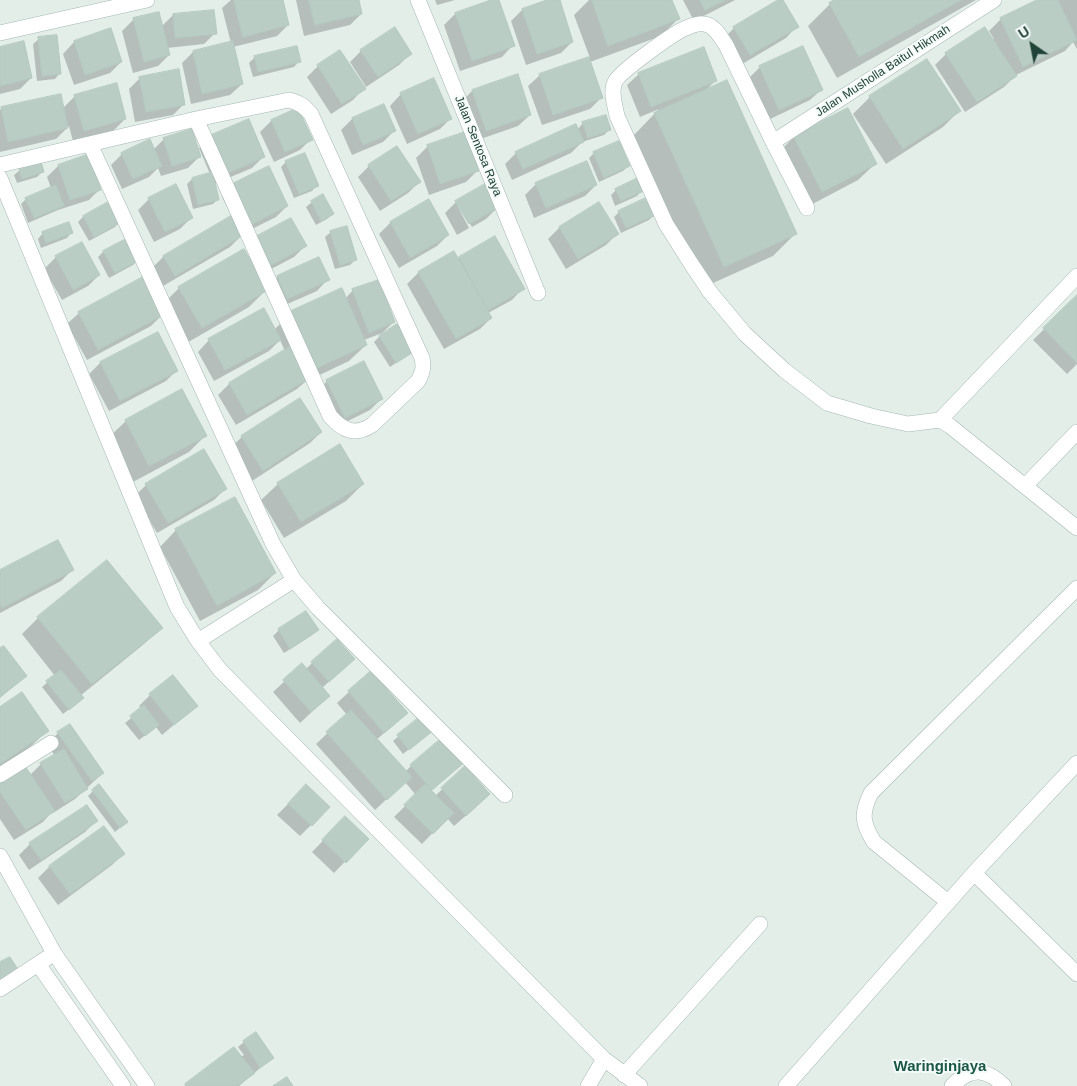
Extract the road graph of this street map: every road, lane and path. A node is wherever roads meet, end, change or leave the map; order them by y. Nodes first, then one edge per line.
1 (147, 0) edge
2 (418, 0) edge
3 (994, 0) edge
4 (0, 33) edge
5 (196, 119) junction
6 (772, 142) junction
7 (90, 144) junction
8 (0, 165) edge
9 (0, 178) edge
10 (807, 208) dead end
11 (1077, 276) edge
12 (538, 293) dead end
13 (940, 420) junction
14 (1077, 432) edge
15 (1025, 486) junction
16 (1077, 528) edge
17 (294, 580) junction
18 (1077, 589) edge
19 (198, 641) junction
20 (51, 743) dead end
21 (1077, 763) edge
22 (0, 775) edge
23 (505, 795) dead end
24 (0, 856) edge
25 (974, 873) junction
26 (948, 902) junction
27 (760, 924) dead end
28 (54, 953) junction
29 (38, 964) junction
30 (1077, 974) edge
31 (0, 989) edge
32 (604, 1059) junction
33 (624, 1075) junction
34 (123, 1086) edge
35 (147, 1086) edge
36 (588, 1086) edge
37 (640, 1086) edge
38 (786, 1086) edge
39 (952, 1086) edge
40 (1004, 1086) edge

1 - 4 street
2 - 12 street, Jalan Sentosa Raya
3 - 6 street, Jalan Musholla Baitul Hikmah
5 - 5 street
5 - 7 street
6 - 10 street
6 - 13 street
7 - 8 street
7 - 17 street
9 - 19 street
11 - 13 street
13 - 15 street
14 - 15 street
15 - 16 street
17 - 19 street
17 - 23 street
18 - 26 street
19 - 32 street
20 - 22 street
21 - 25 street
24 - 28 street
25 - 26 street
25 - 30 street
26 - 38 street
27 - 33 street
28 - 29 street
28 - 35 street
29 - 31 street
29 - 34 street
32 - 33 street
32 - 36 street
33 - 37 street
39 - 40 street

